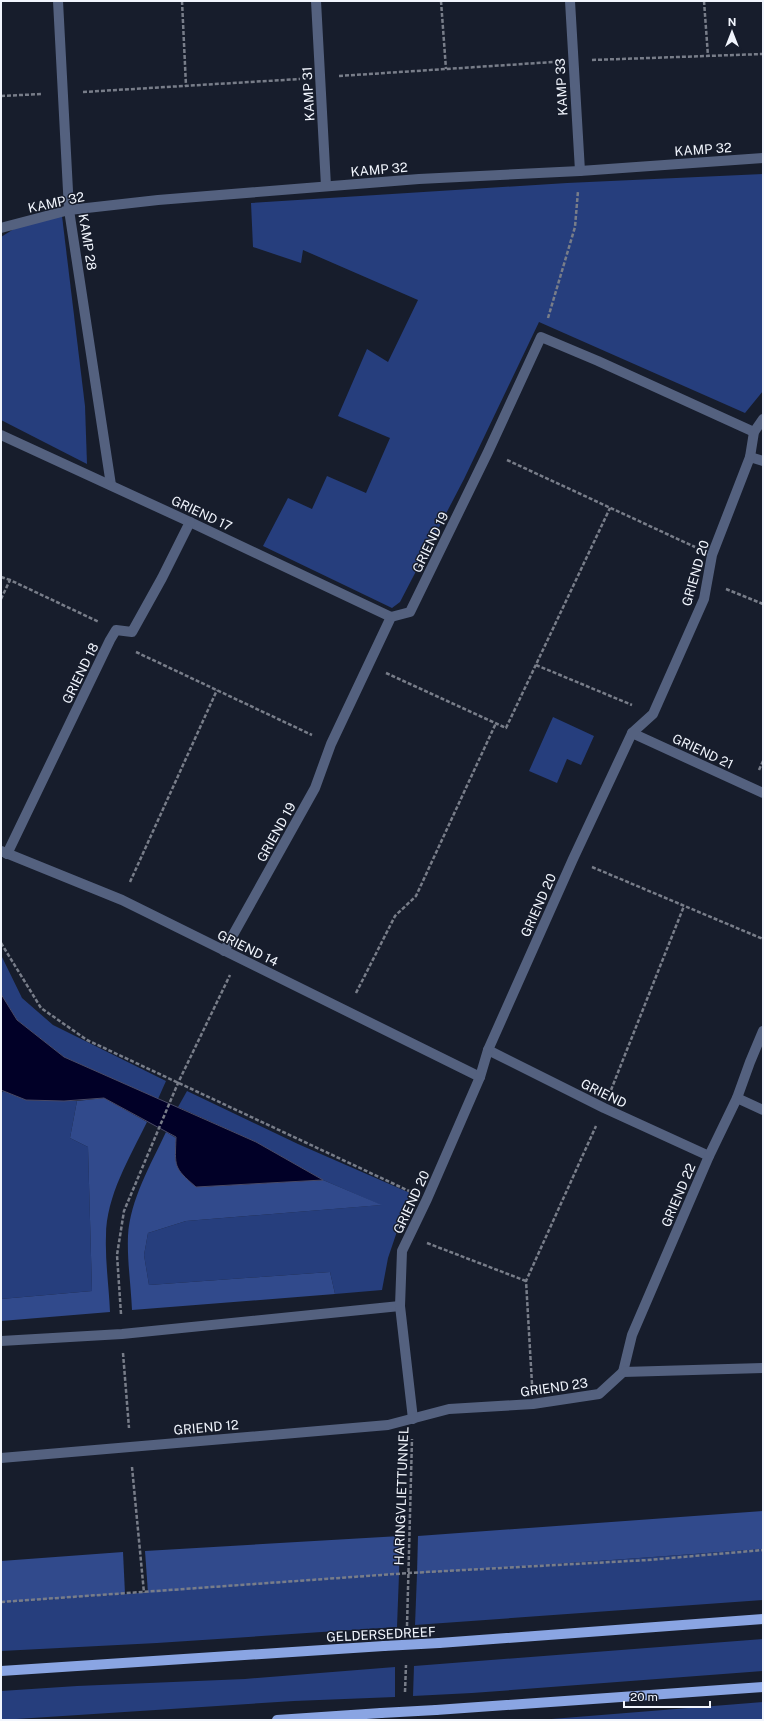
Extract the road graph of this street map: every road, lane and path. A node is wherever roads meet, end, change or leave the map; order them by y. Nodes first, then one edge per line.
1 (58, 1) edge
2 (182, 1) edge
3 (316, 1) edge
4 (441, 1) edge
5 (570, 1) edge
6 (704, 1) edge
7 (763, 54) edge
8 (708, 56) junction
9 (572, 61) junction
10 (446, 69) junction
11 (320, 77) junction
12 (186, 86) junction
13 (63, 93) junction
14 (1, 96) edge
15 (763, 158) edge
16 (580, 171) junction
17 (326, 186) junction
18 (70, 210) junction
19 (1, 228) edge
20 (542, 337) junction
21 (763, 419) edge
22 (754, 432) junction
23 (1, 435) edge
24 (488, 452) junction
25 (750, 457) junction
26 (763, 461) edge
27 (111, 485) junction
28 (610, 508) junction
29 (190, 522) junction
30 (712, 555) junction
31 (1, 577) edge
32 (10, 580) junction
33 (707, 581) junction
34 (1, 599) edge
35 (763, 604) edge
36 (391, 617) junction
37 (116, 630) junction
38 (110, 640) junction
39 (368, 665) junction
40 (536, 665) junction
41 (217, 690) junction
42 (653, 714) junction
43 (496, 723) junction
44 (632, 733) junction
45 (331, 744) junction
46 (763, 793) edge
47 (4, 853) edge
48 (573, 859) junction
49 (122, 900) junction
50 (684, 906) junction
51 (763, 939) edge
52 (1, 944) edge
53 (224, 951) junction
54 (239, 958) junction
55 (347, 1011) junction
56 (763, 1031) edge
57 (488, 1050) junction
58 (480, 1077) junction
59 (178, 1083) junction
60 (737, 1098) junction
61 (604, 1108) junction
62 (763, 1110) edge
63 (710, 1156) junction
64 (427, 1199) junction
65 (410, 1236) junction
66 (526, 1281) junction
67 (400, 1306) junction
68 (122, 1334) junction
69 (1, 1341) edge
70 (763, 1368) edge
71 (623, 1372) junction
72 (533, 1404) junction
73 (413, 1418) junction
74 (130, 1446) junction
75 (1, 1458) edge
76 (763, 1550) edge
77 (409, 1573) junction
78 (144, 1593) junction
79 (1, 1602) edge
80 (763, 1619) edge
81 (1, 1671) edge
82 (763, 1687) edge
83 (277, 1720) edge

1 - 13 street, KAMP 28
2 - 12 path
3 - 11 street, KAMP 31
4 - 10 path
5 - 9 street, KAMP 33
6 - 8 path
7 - 8 path
8 - 9 path
9 - 10 path
9 - 16 street, KAMP 33
10 - 11 path
11 - 12 path
11 - 17 street, KAMP 31
12 - 13 path
13 - 14 path
13 - 18 street, KAMP 28
15 - 16 street, KAMP 32
16 - 17 street, KAMP 32
16 - 20 path
17 - 18 street, KAMP 32
18 - 19 street, KAMP 32
18 - 27 street, KAMP 28
20 - 22 street
20 - 24 street, GRIEND 19
21 - 22 street, GRIEND 20
22 - 25 street, GRIEND 20
23 - 27 street, GRIEND 17
24 - 28 path
24 - 36 street, GRIEND 19
25 - 26 street
25 - 30 street, GRIEND 20
27 - 29 street, GRIEND 17
28 - 30 path
28 - 40 path
29 - 36 street, GRIEND 17
29 - 37 street
30 - 33 street, GRIEND 20
31 - 32 path
32 - 34 path
32 - 37 path
33 - 35 path
33 - 42 street, GRIEND 20
36 - 39 street, GRIEND 19
37 - 38 street, GRIEND 18
38 - 41 path
38 - 47 street, GRIEND 18
39 - 43 path
39 - 45 street, GRIEND 19
40 - 42 path
40 - 43 path
41 - 45 path
41 - 49 path
42 - 44 street, GRIEND 20
43 - 55 path
44 - 46 street, GRIEND 21
44 - 48 street, GRIEND 20
45 - 53 street, GRIEND 19
47 - 49 street, GRIEND 14
48 - 50 path
48 - 57 street, GRIEND 20
49 - 53 street, GRIEND 14
50 - 51 path
50 - 61 path
52 - 59 path
53 - 54 street, GRIEND 14
54 - 55 street, GRIEND 14
54 - 59 path
55 - 58 street, GRIEND 14
56 - 60 street, GRIEND 22
57 - 58 street, GRIEND 20
57 - 61 street, GRIEND
58 - 64 street, GRIEND 20
59 - 64 path
59 - 68 path
60 - 62 street
60 - 63 street, GRIEND 22
61 - 63 street, GRIEND
61 - 66 path
63 - 71 street, GRIEND 22
64 - 65 street, GRIEND 20
65 - 66 path
65 - 67 street, GRIEND 20
66 - 72 path
67 - 68 street
67 - 73 street, GRIEND 20
68 - 69 street
68 - 74 path
70 - 71 street
71 - 72 street, GRIEND 23
72 - 73 street, GRIEND 23
73 - 74 street, GRIEND 12
73 - 77 path, HARINGVLIETTUNNEL
74 - 75 street, GRIEND 12
74 - 78 path
76 - 77 path
77 - 78 path
78 - 79 path
80 - 81 main road, GELDERSEDREEF, bridge
82 - 83 main road, bridge

